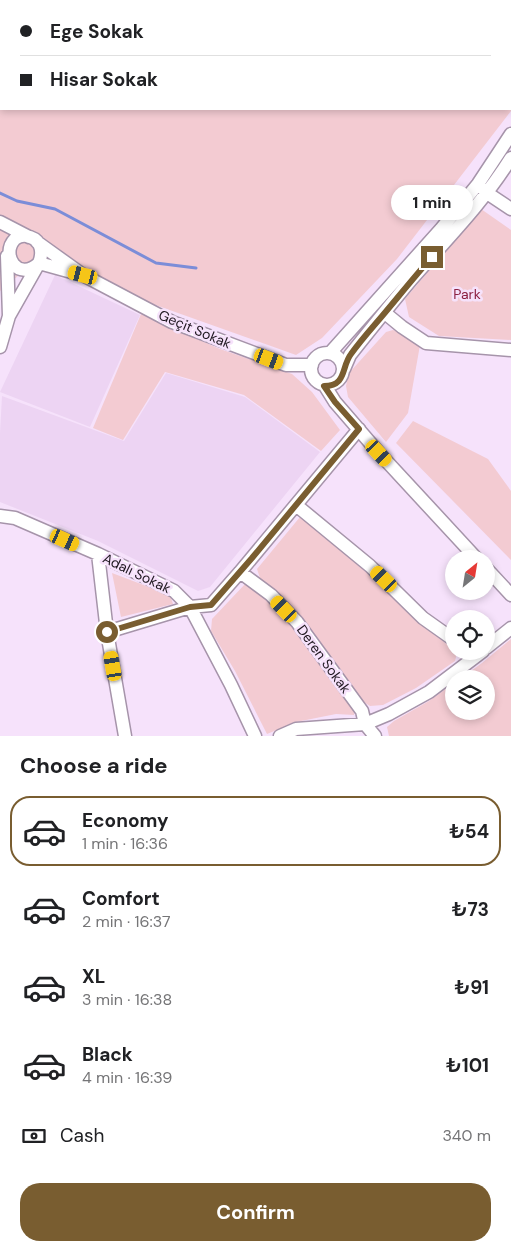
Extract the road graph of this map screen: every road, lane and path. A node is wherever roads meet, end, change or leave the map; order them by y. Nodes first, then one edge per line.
1 (511, 134) edge
2 (511, 158) edge
3 (483, 188) junction
4 (511, 209) edge
5 (0, 222) edge
6 (33, 239) junction
7 (4, 251) edge
8 (38, 263) junction
9 (83, 275) junction
10 (385, 313) junction
11 (10, 316) junction
12 (0, 347) edge
13 (511, 350) edge
14 (330, 353) junction
15 (312, 365) junction
16 (344, 369) junction
17 (324, 386) junction
18 (359, 429) junction
19 (296, 505) junction
20 (0, 516) edge
21 (469, 550) edge
22 (98, 554) junction
23 (240, 572) junction
24 (495, 578) edge
25 (511, 595) edge
26 (190, 607) junction
27 (511, 628) edge
28 (107, 632) junction
29 (445, 633) edge
30 (495, 640) edge
31 (469, 660) edge
32 (365, 724) junction
33 (124, 736) edge
34 (255, 736) edge
35 (280, 736) edge
36 (360, 736) edge
37 (374, 736) edge

1 - 3 street
2 - 3 street
3 - 4 street
3 - 10 street
3 - 14 street
5 - 6 street
6 - 7 street
6 - 8 street
6 - 9 street
7 - 8 street
7 - 11 street
8 - 9 street
8 - 11 street
9 - 15 street, Geçit Sokak
10 - 13 street
10 - 16 street
11 - 12 street
14 - 15 street
14 - 16 street
15 - 17 street
16 - 17 street
17 - 18 street
18 - 19 street
18 - 21 street
19 - 23 street
19 - 29 street
20 - 22 street, Adalı Sokak
22 - 26 street, Adalı Sokak
22 - 28 street
23 - 26 street
23 - 32 street, Deren Sokak
24 - 25 street
26 - 28 street
26 - 34 street, Adalı Sokak
27 - 30 street
28 - 33 street
31 - 32 street
32 - 35 street
32 - 36 street
32 - 37 street, Deren Sokak

